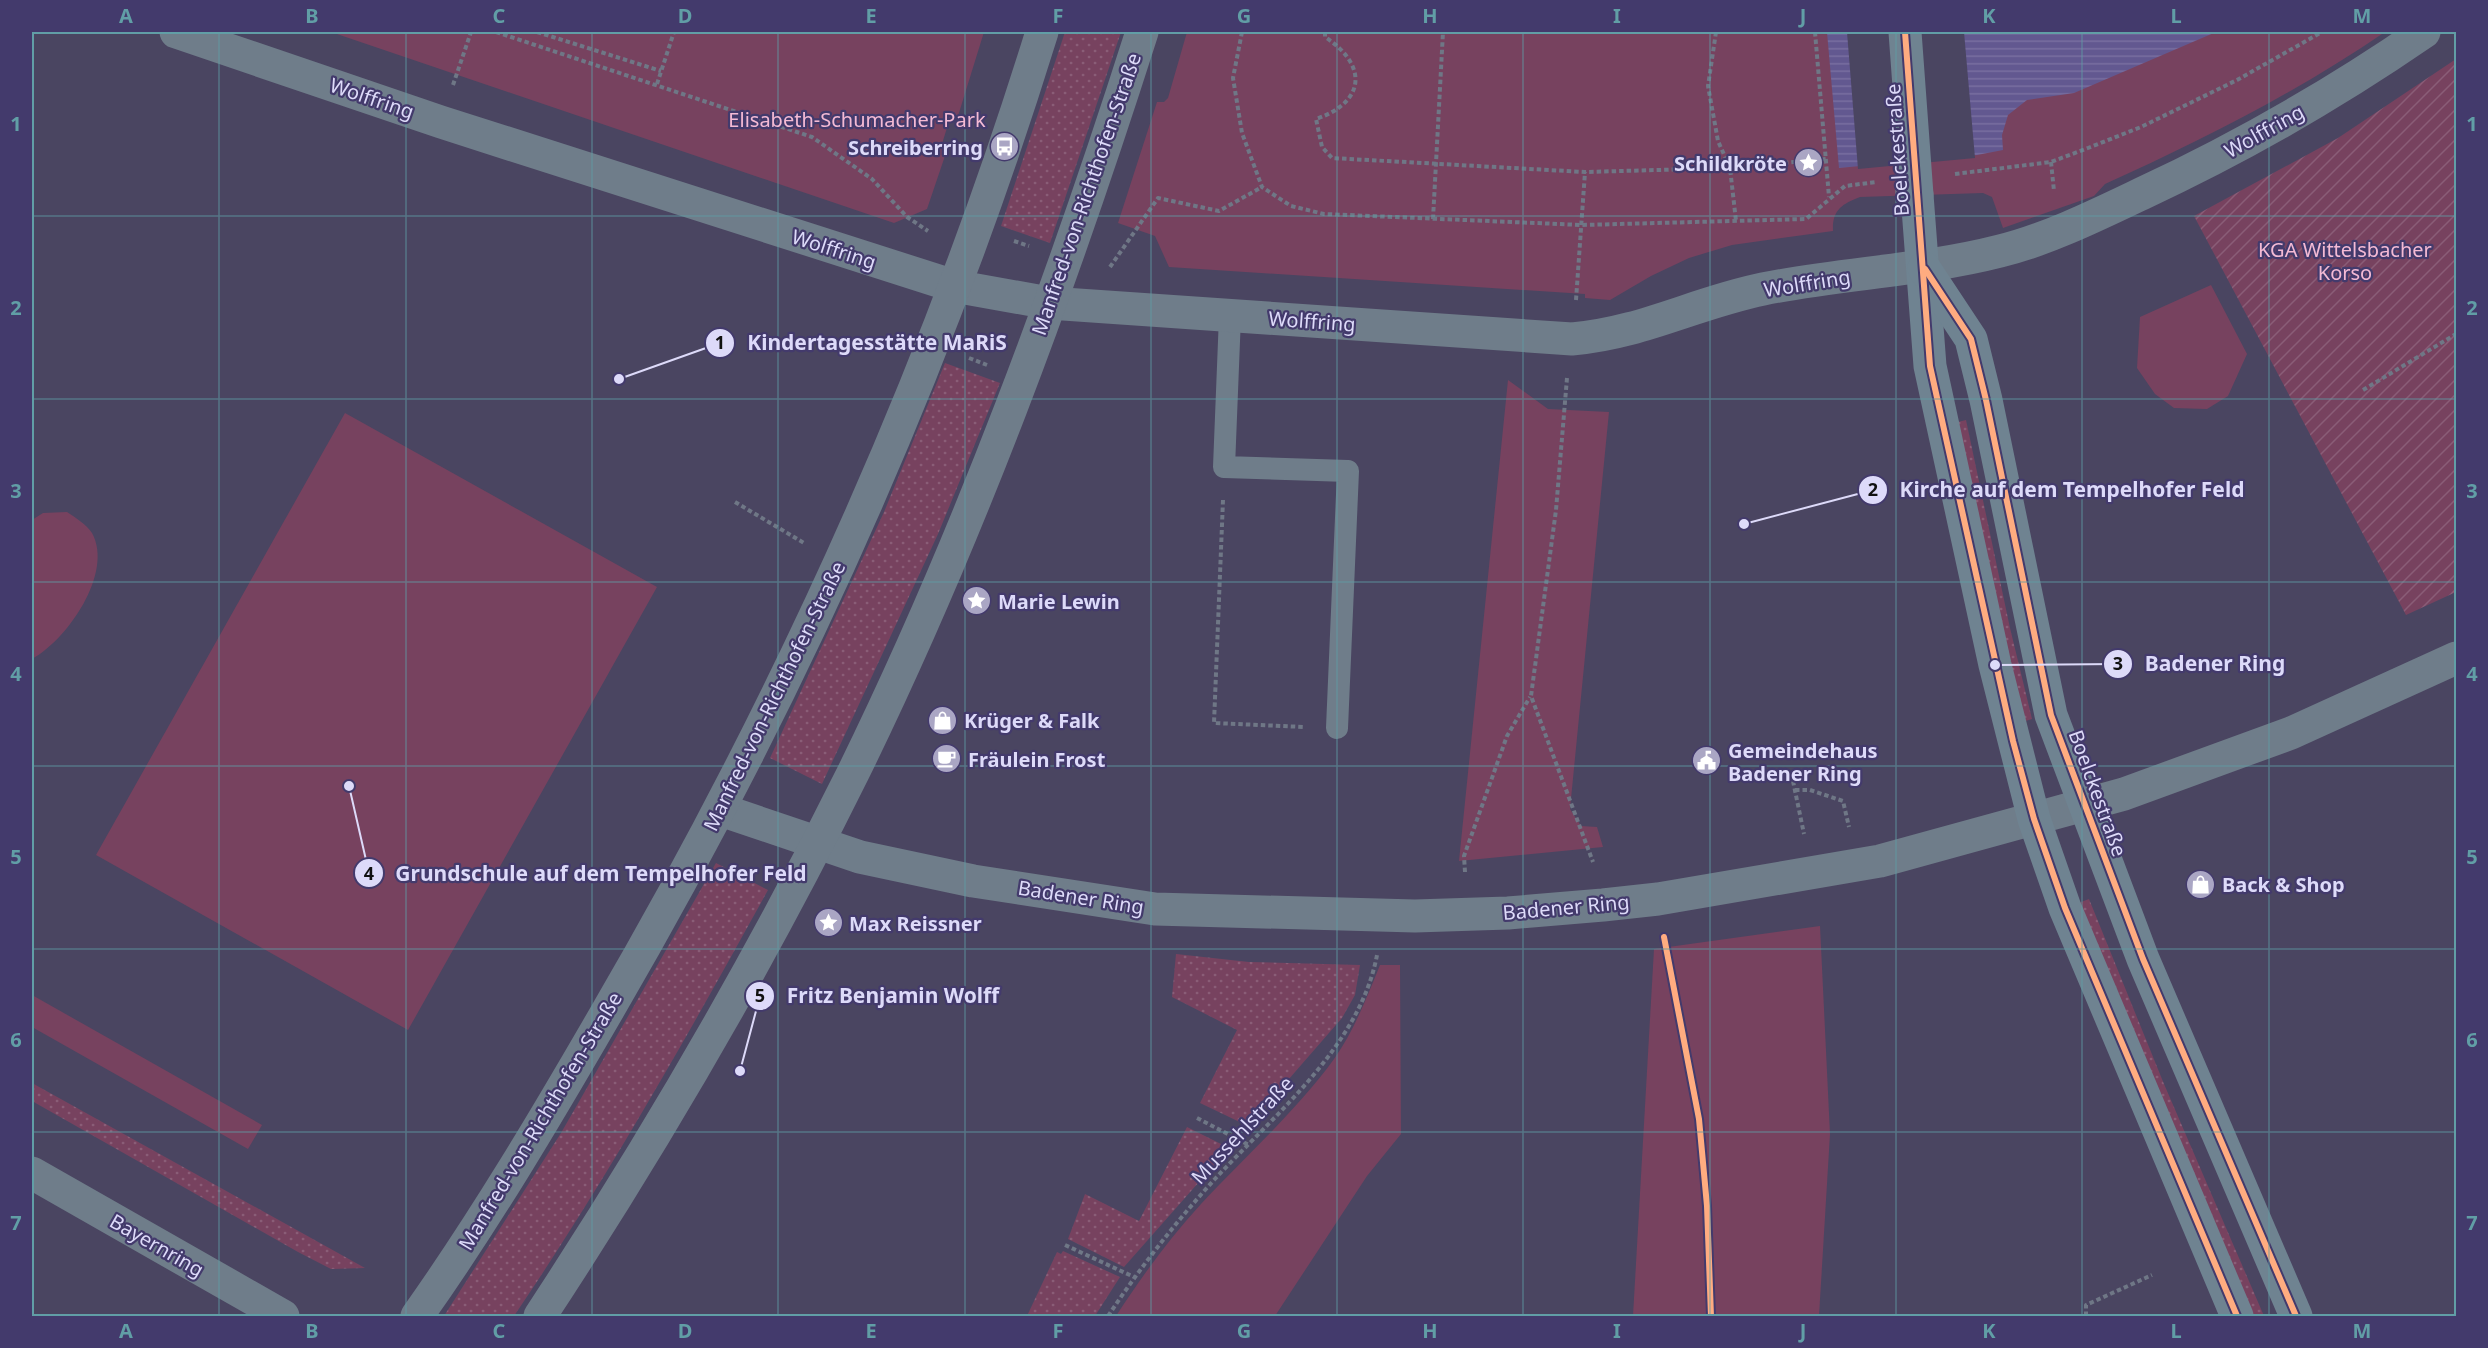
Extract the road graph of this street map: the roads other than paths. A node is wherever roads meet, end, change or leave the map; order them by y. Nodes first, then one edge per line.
1 (176, 32) edge
2 (1042, 32) edge
3 (1142, 32) edge
4 (1905, 32) edge
5 (2424, 32) edge
6 (1923, 266) junction
7 (954, 286) junction
8 (1049, 303) junction
9 (1230, 315) junction
10 (2457, 658) edge
11 (1337, 728) road end
12 (2085, 804) junction
13 (721, 810) junction
14 (2034, 819) junction
15 (817, 844) junction
16 (32, 1173) edge
17 (283, 1317) edge
18 (417, 1317) edge
19 (540, 1317) edge
20 (2237, 1317) edge
21 (2296, 1317) edge

1 - 7 street, Wolffring
2 - 7 street, Manfred-von-Richthofen-Straße
3 - 8 street, Manfred-von-Richthofen-Straße
4 - 6 main road, Boelckestraße, bridge
5 - 6 street, Wolffring
6 - 9 street, Wolffring
6 - 12 main road, Boelckestraße
6 - 14 main road, Boelckestraße
7 - 8 street, Wolffring
7 - 13 street, Manfred-von-Richthofen-Straße
8 - 9 street, Wolffring
8 - 15 street, Manfred-von-Richthofen-Straße
9 - 11 lane
10 - 12 street, Badener Ring
12 - 14 street, Badener Ring
12 - 21 main road, Boelckestraße
13 - 15 street, Badener Ring
13 - 18 street, Manfred-von-Richthofen-Straße
14 - 15 street, Badener Ring
14 - 20 main road, Boelckestraße
15 - 19 street, Manfred-von-Richthofen-Straße
16 - 17 street, Bayernring

